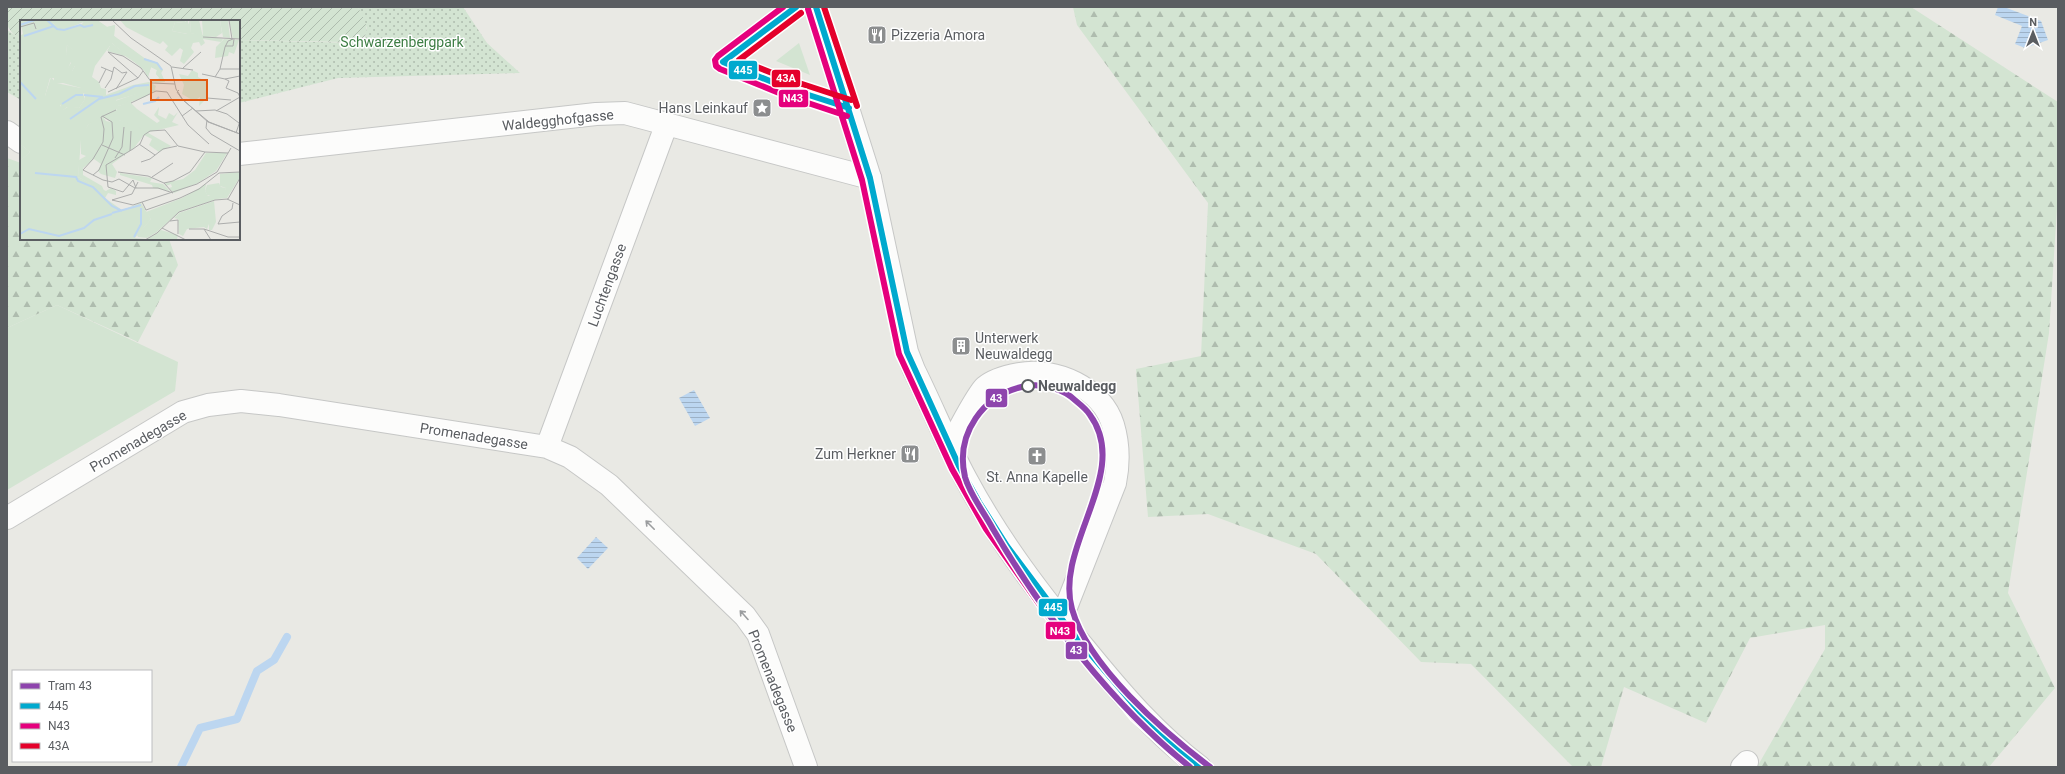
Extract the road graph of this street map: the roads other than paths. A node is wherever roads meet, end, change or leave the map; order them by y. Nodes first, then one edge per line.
1 (816, 7) edge
2 (667, 123) junction
3 (7, 132) edge
4 (20, 141) edge
5 (240, 154) edge
6 (870, 178) junction
7 (950, 445) junction
8 (547, 447) junction
9 (7, 518) edge
10 (1062, 620) junction
11 (806, 767) edge
12 (1200, 767) edge

1 - 6 street
2 - 5 street, Waldegghofgasse
2 - 6 street, Waldegghofgasse
2 - 8 street, Luchtengasse
3 - 4 street
6 - 7 street
7 - 10 street
7 - 10 street
8 - 9 street, Promenadegasse
11 -> 8 street, Promenadegasse
10 - 12 street

